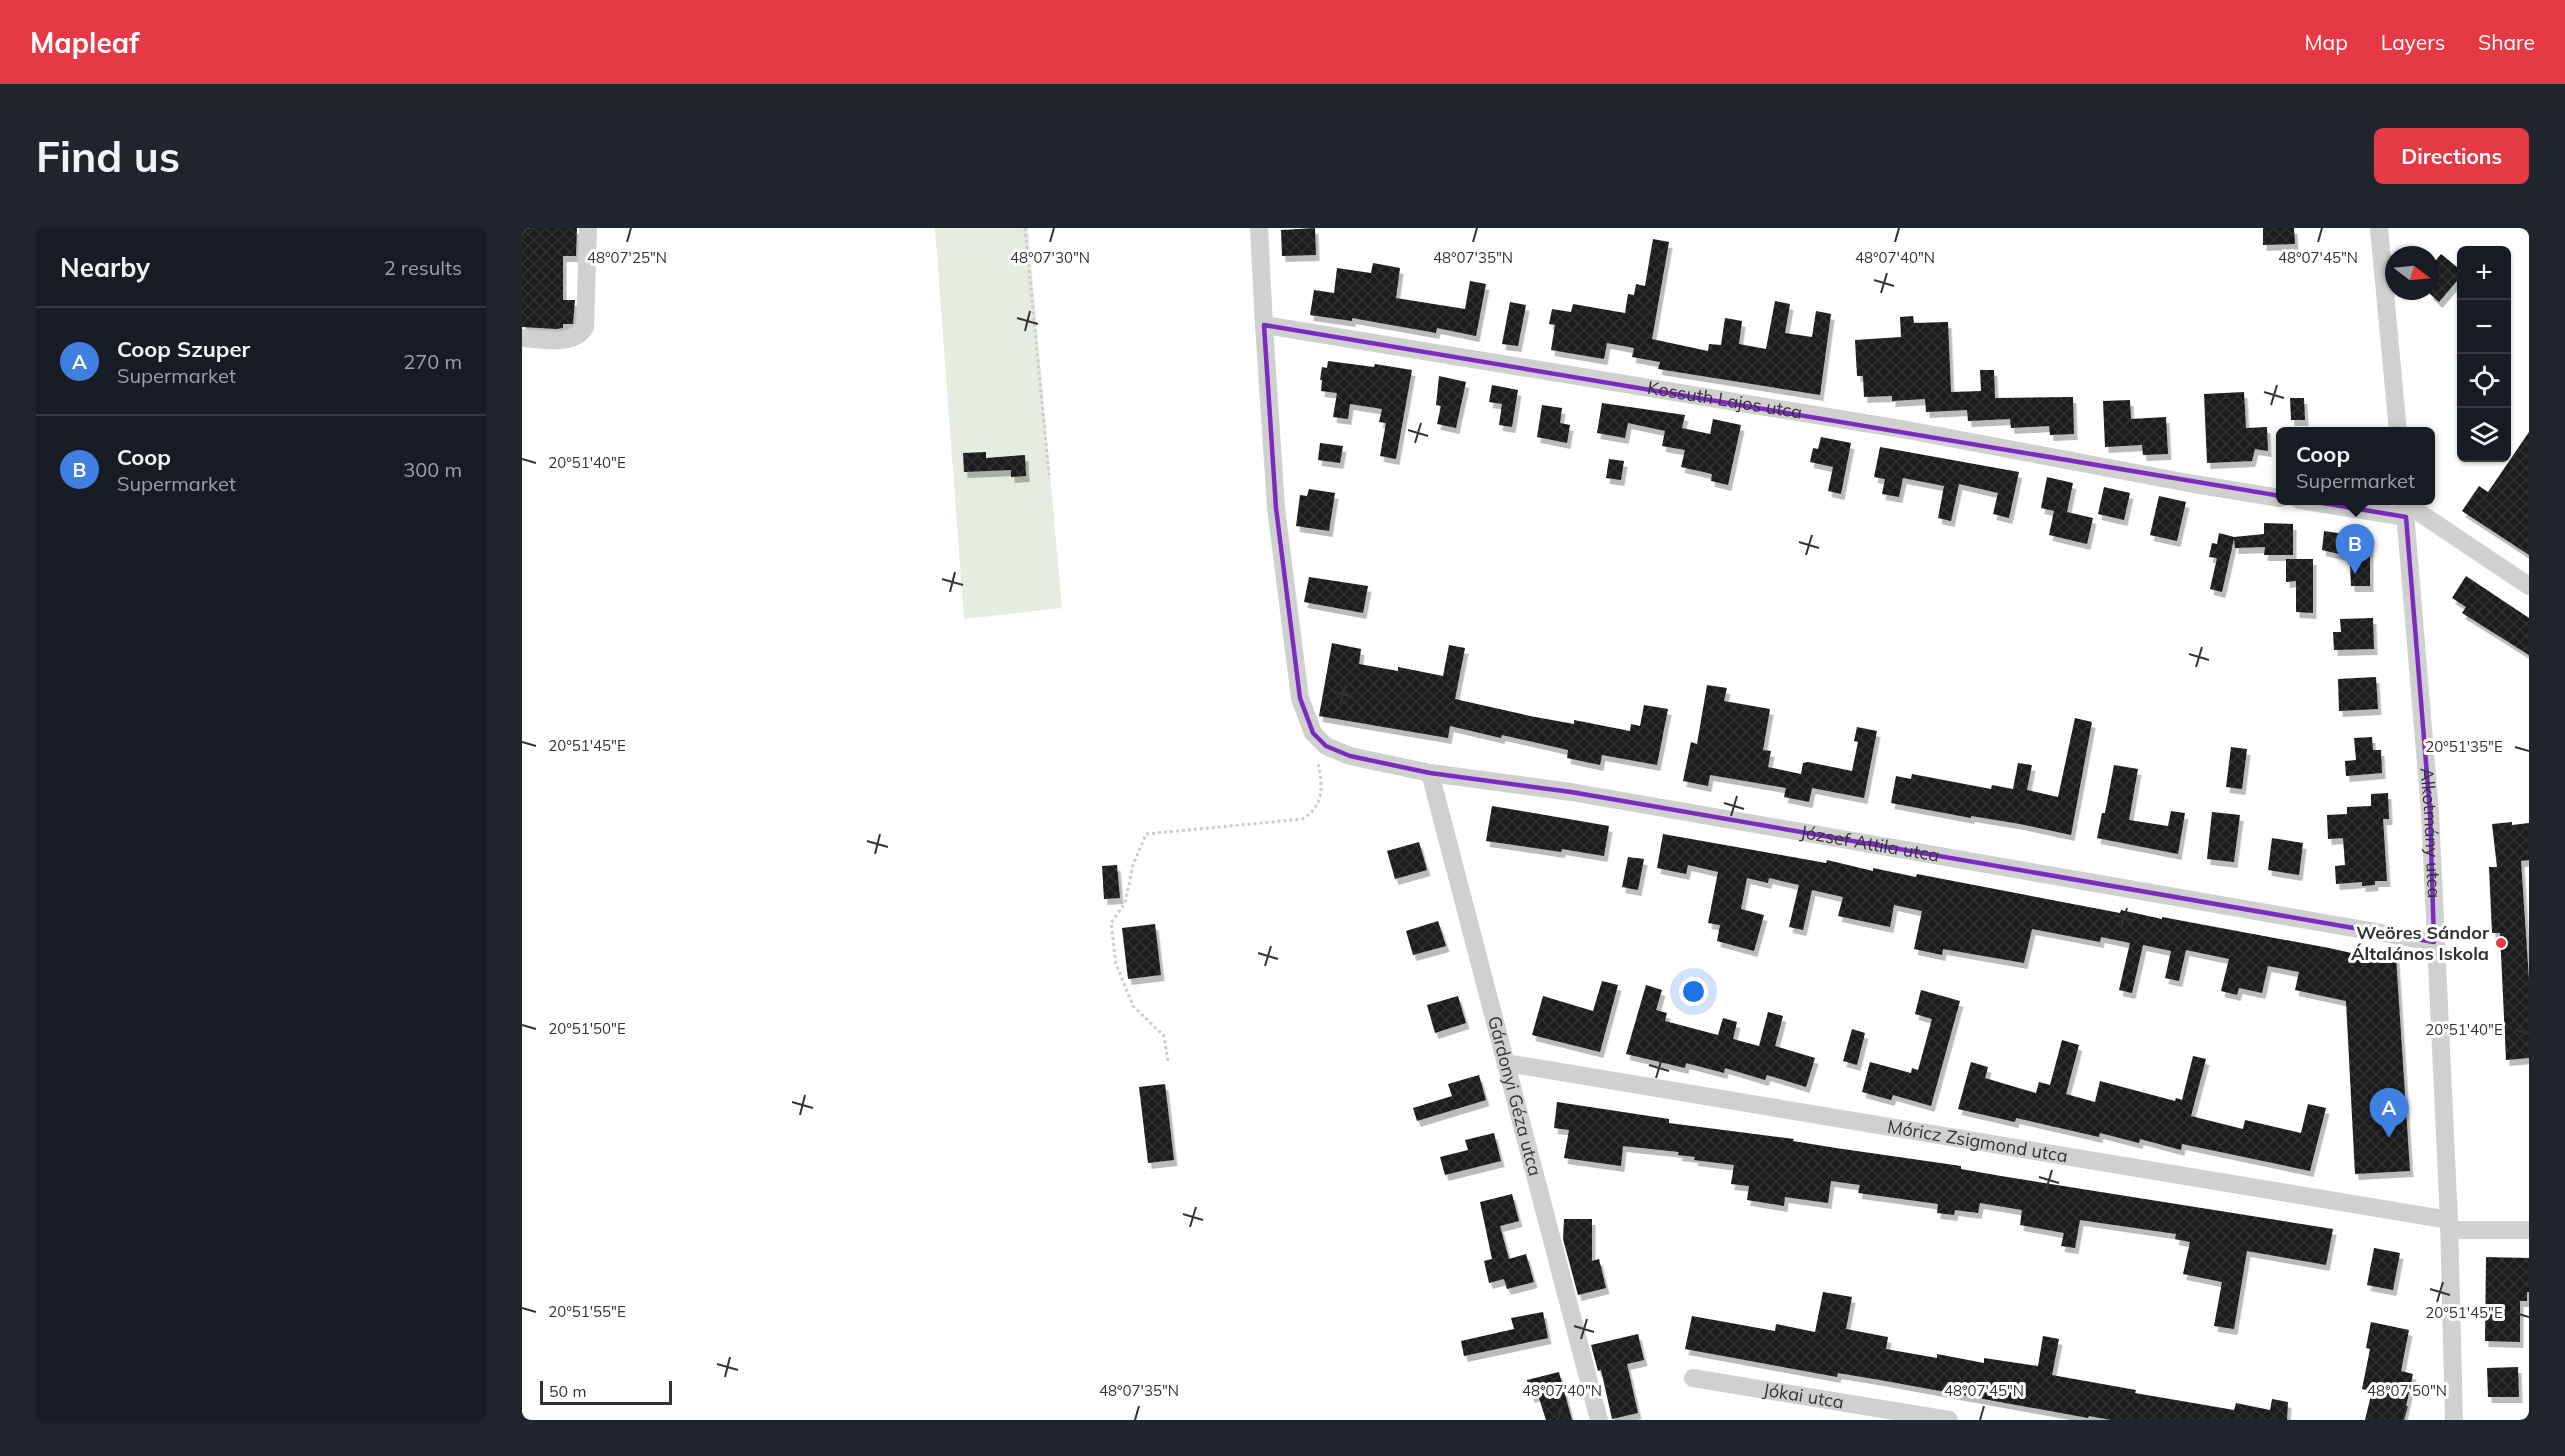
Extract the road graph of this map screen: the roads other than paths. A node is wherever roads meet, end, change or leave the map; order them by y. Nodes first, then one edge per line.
1 (588, 228) edge
2 (1259, 228) edge
3 (2379, 228) edge
4 (1264, 325) junction
5 (522, 338) edge
6 (2398, 427) edge
7 (2276, 497) edge
8 (2370, 505) edge
9 (2405, 507) edge
10 (2529, 586) edge
11 (1430, 773) junction
12 (2434, 942) junction
13 (1506, 1063) junction
14 (2449, 1225) junction
15 (2529, 1230) edge
16 (1693, 1378) dead end
17 (1599, 1420) edge
18 (1949, 1420) edge
19 (2454, 1420) edge

1 - 5 street
2 - 4 street
3 - 6 street
4 - 7 street, Kossuth Lajos utca
4 - 11 street, József Attila utca
8 - 9 street
9 - 10 street
9 - 12 street, Alkotmány utca
11 - 12 street, József Attila utca
11 - 13 street, Gárdonyi Géza utca
12 - 14 street, Alkotmány utca
13 - 14 street, Móricz Zsigmond utca
13 - 17 street, Gárdonyi Géza utca
14 - 15 street, Móricz Zsigmond utca
14 - 19 street, Alkotmány utca
16 - 18 street, Jókai utca

